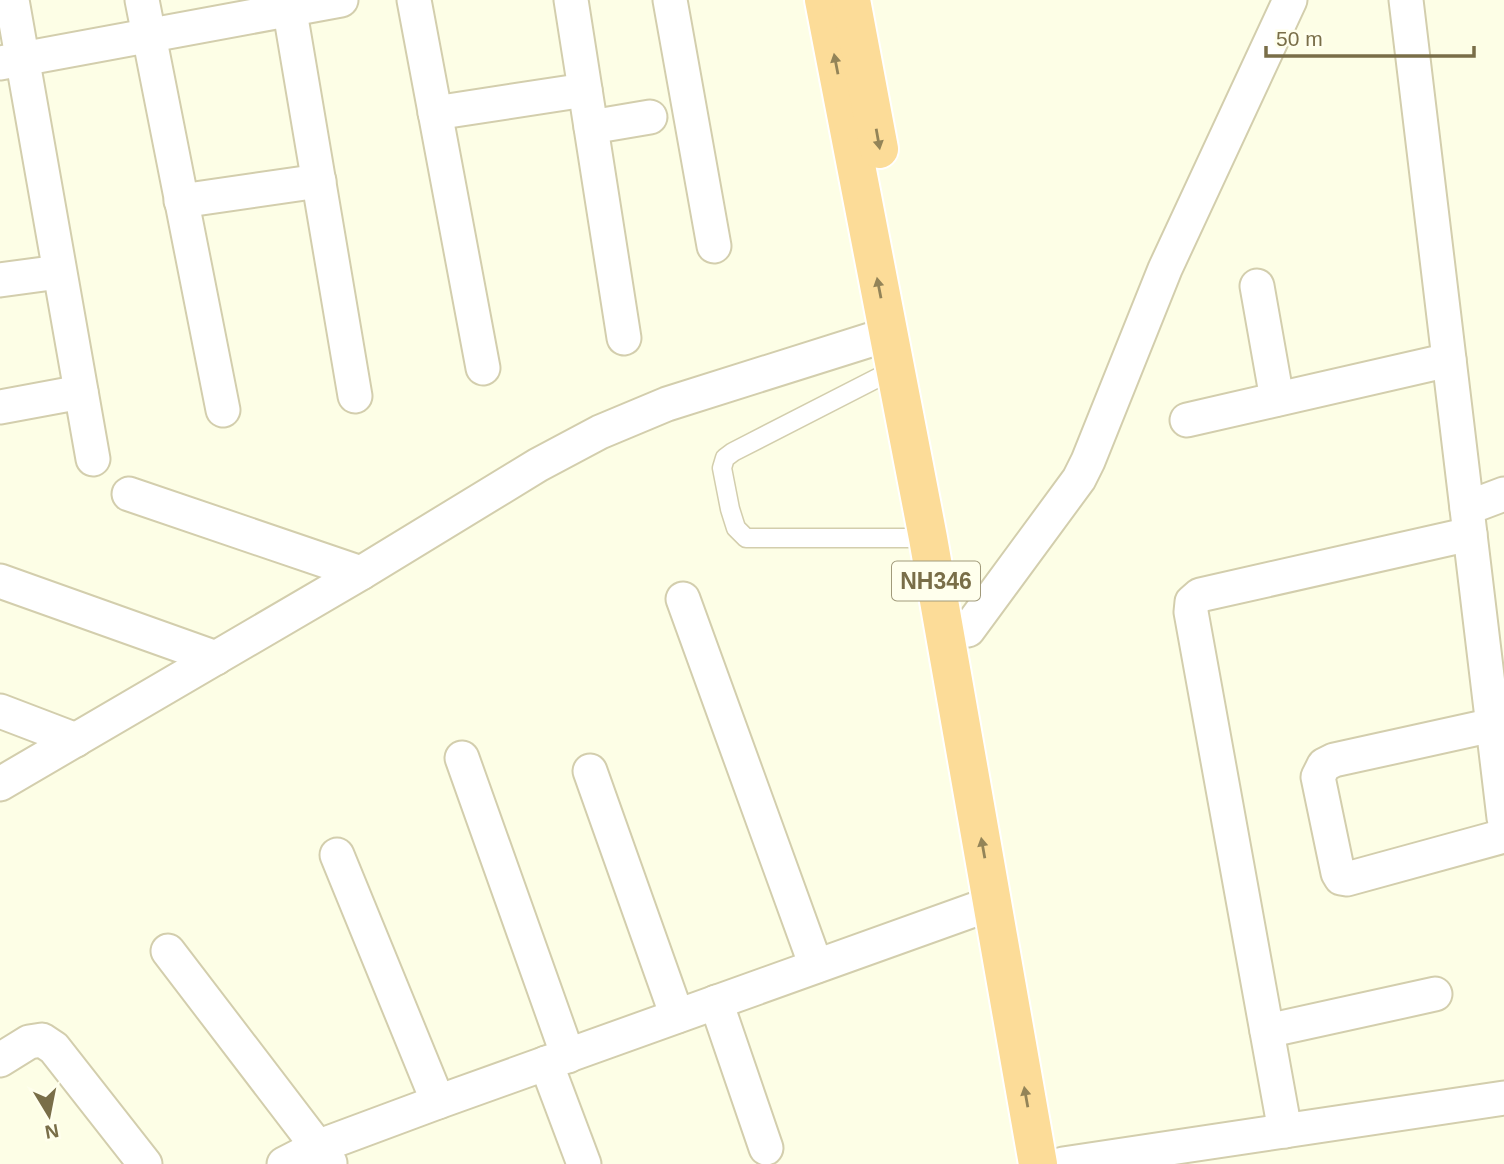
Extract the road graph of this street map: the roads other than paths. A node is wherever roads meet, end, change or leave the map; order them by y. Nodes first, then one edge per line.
1 (12, 0) edge
2 (142, 0) edge
3 (341, 0) edge
4 (414, 0) edge
5 (571, 0) edge
6 (670, 0) edge
7 (824, 0) edge
8 (851, 0) edge
9 (1290, 0) edge
10 (1406, 0) edge
11 (289, 5) edge
12 (149, 35) junction
13 (11, 61) edge
14 (585, 90) junction
15 (435, 113) junction
16 (650, 117) dead end
17 (591, 127) junction
18 (319, 181) junction
19 (181, 201) junction
20 (714, 246) dead end
21 (59, 272) junction
22 (0, 281) edge
23 (1257, 286) dead end
24 (624, 338) dead end
25 (892, 352) junction
26 (1449, 360) junction
27 (483, 368) dead end
28 (80, 392) junction
29 (355, 396) dead end
30 (1277, 399) junction
31 (0, 407) edge
32 (223, 410) dead end
33 (1187, 420) dead end
34 (93, 459) dead end
35 (129, 494) dead end
36 (1504, 494) edge
37 (1468, 521) junction
38 (928, 538) junction
39 (361, 573) junction
40 (0, 581) edge
41 (683, 599) dead end
42 (968, 631) junction
43 (1494, 652) edge
44 (216, 658) junction
45 (0, 711) edge
46 (1493, 725) junction
47 (76, 740) junction
48 (462, 758) dead end
49 (590, 771) dead end
50 (1502, 776) edge
51 (0, 784) edge
52 (1504, 818) edge
53 (1504, 836) edge
54 (337, 855) dead end
55 (993, 903) junction
56 (168, 951) dead end
57 (816, 967) junction
58 (1435, 994) dead end
59 (716, 1002) junction
60 (677, 1016) junction
61 (1267, 1031) junction
62 (0, 1060) edge
63 (557, 1060) junction
64 (1504, 1098) edge
65 (438, 1102) junction
66 (1285, 1131) junction
67 (766, 1148) dead end
68 (324, 1156) edge
69 (145, 1164) edge
70 (284, 1164) edge
71 (584, 1164) edge
72 (1038, 1164) edge
73 (1063, 1164) edge

1 - 13 street
2 - 12 street
3 - 11 street
4 - 15 street
5 - 14 street
6 - 20 street
25 -> 7 highway, NH346
8 -> 42 highway, NH346
9 - 42 street
10 - 26 street
11 - 12 street
11 - 18 street
12 - 13 street
12 - 19 street
13 - 21 street
14 - 15 street
14 - 17 street
15 - 27 street
16 - 17 street
17 - 24 street
18 - 19 street
18 - 29 street
19 - 32 street
21 - 22 street
21 - 28 street
23 - 30 street
25 - 38 highway, NH346
25 - 38 lane
25 - 39 street
26 - 30 street
26 - 37 street
28 - 31 street
28 - 34 street
30 - 33 street
35 - 39 street
36 - 37 street
37 - 43 street
37 - 61 street
55 -> 38 highway, NH346
39 - 44 street
40 - 44 street
41 - 57 street
42 - 73 highway, NH346
43 - 46 street
44 - 47 street
45 - 47 street
46 - 50 street
46 - 53 street
47 - 51 street
48 - 63 street
49 - 60 street
50 - 52 street
54 - 65 street
55 - 57 street
72 -> 55 highway, NH346
56 - 68 street
57 - 59 street
58 - 61 street
59 - 60 street
59 - 67 street
60 - 63 street
61 - 66 street
62 - 69 street
63 - 65 street
63 - 71 street
64 - 66 street
65 - 68 street
66 - 73 street
68 - 70 street

